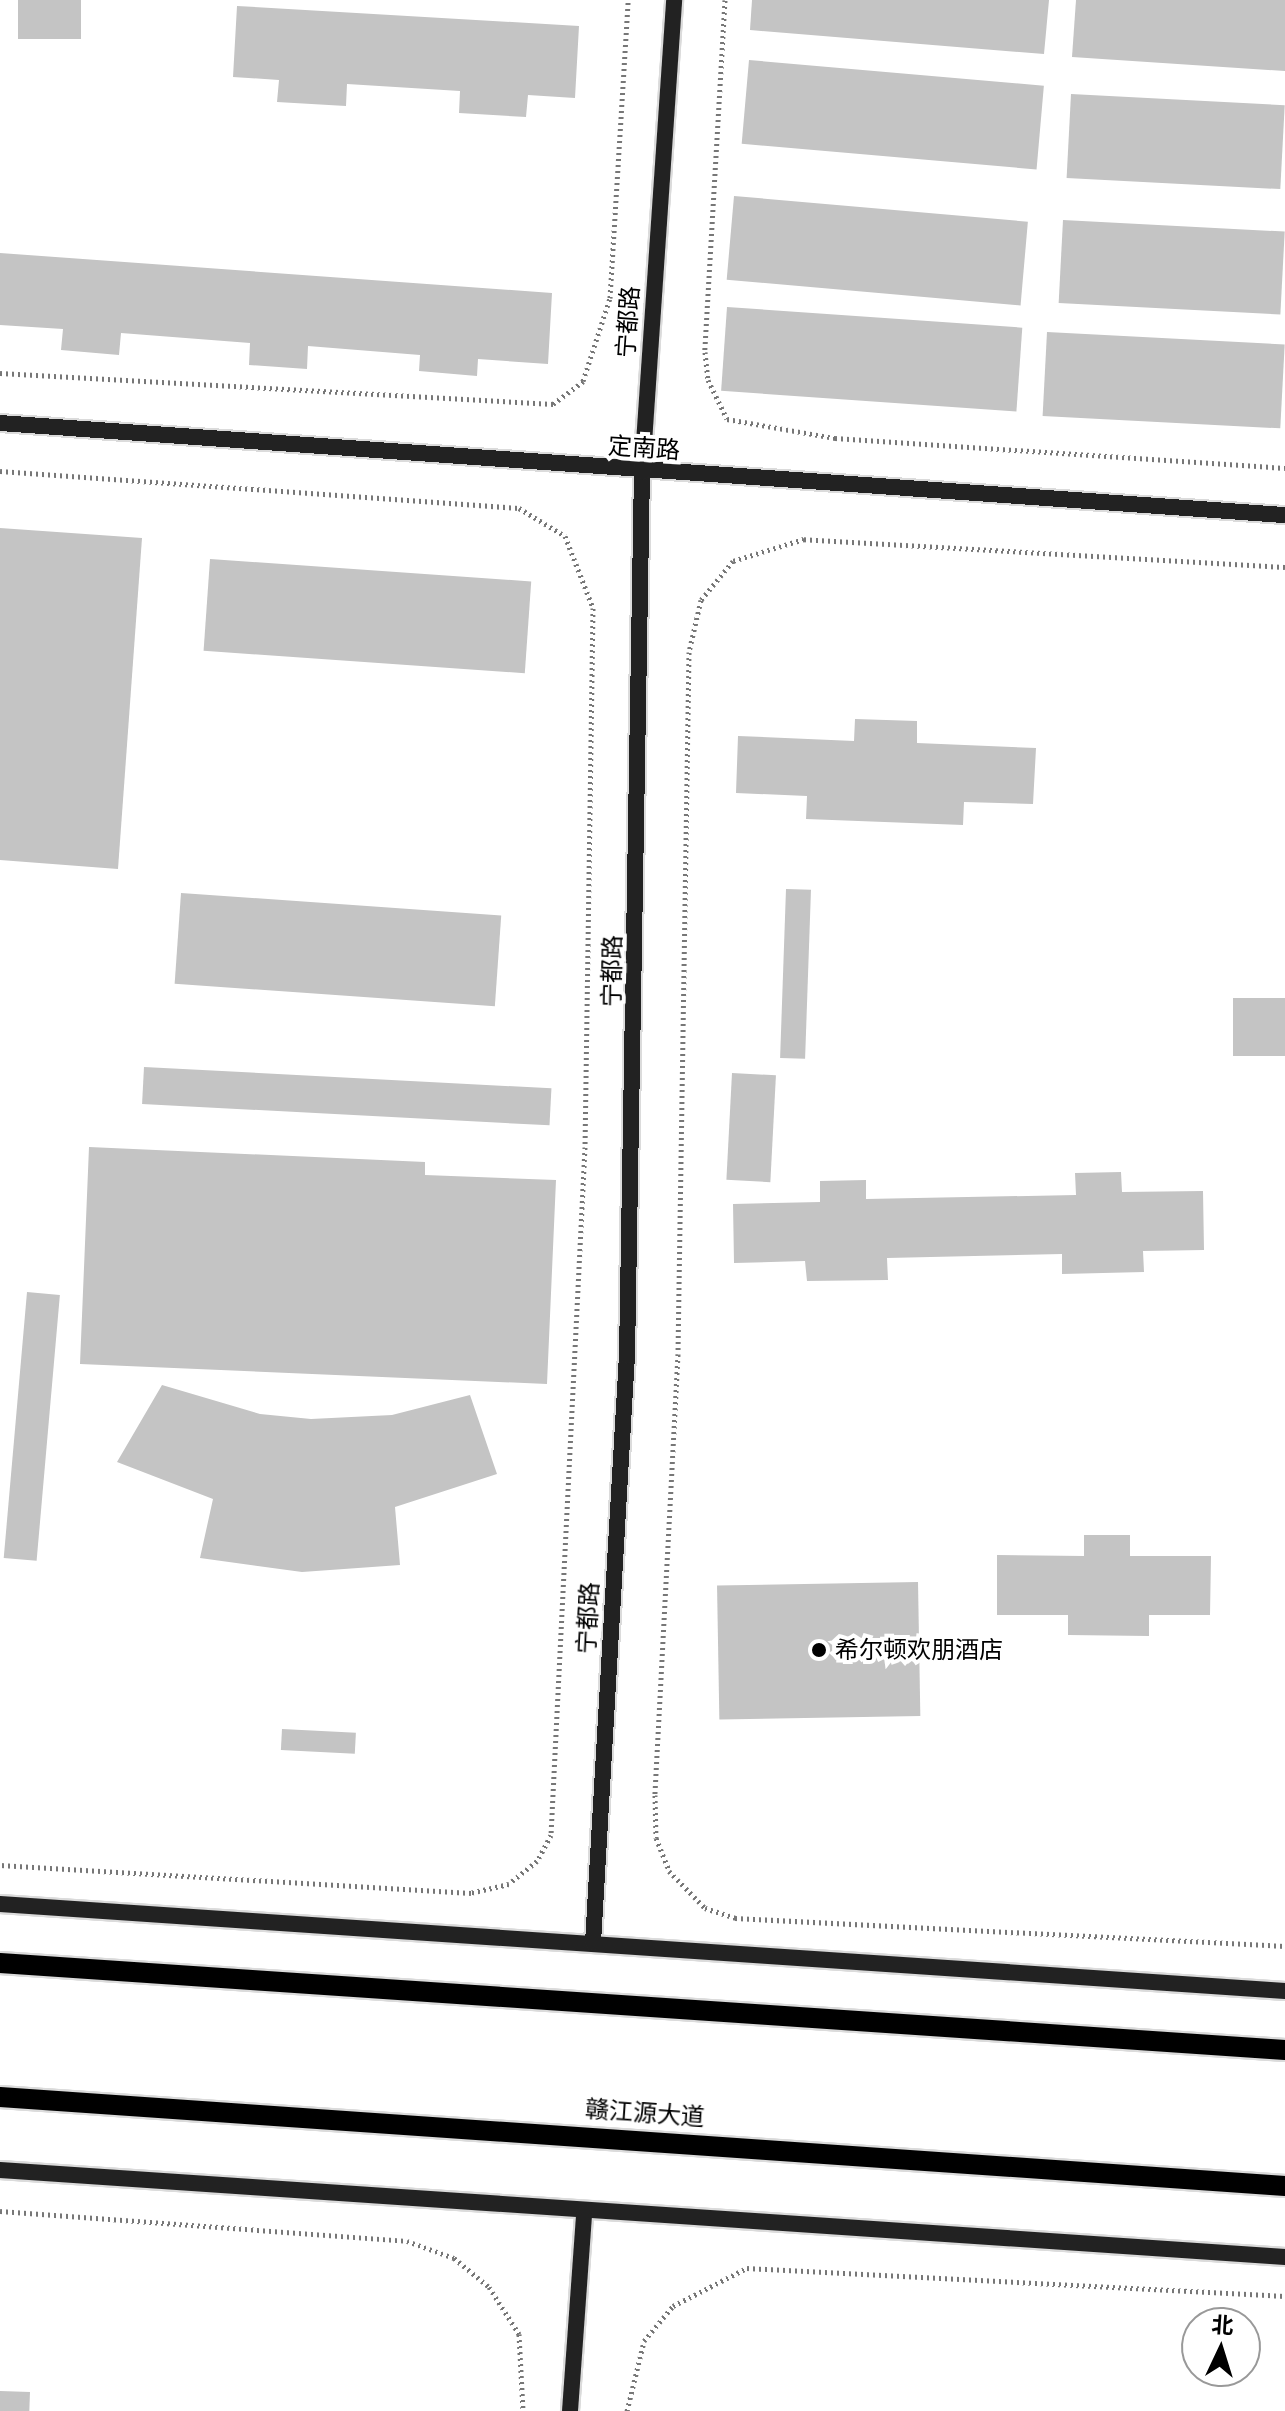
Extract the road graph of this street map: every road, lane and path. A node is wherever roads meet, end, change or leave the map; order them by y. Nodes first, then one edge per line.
1 (628, 0) edge
2 (674, 0) edge
3 (725, 0) edge
4 (0, 373) edge
5 (0, 423) edge
6 (1285, 468) edge
7 (0, 471) edge
8 (642, 472) junction
9 (1285, 515) edge
10 (1285, 567) edge
11 (0, 1865) edge
12 (0, 1904) edge
13 (593, 1943) junction
14 (1285, 1946) edge
15 (0, 1963) edge
16 (1285, 1991) edge
17 (1285, 2050) edge
18 (0, 2097) edge
19 (0, 2170) edge
20 (1285, 2186) edge
21 (0, 2211) edge
22 (584, 2214) junction
23 (1285, 2257) edge
24 (1285, 2296) edge
25 (523, 2411) edge
26 (570, 2411) edge
27 (627, 2411) edge

1 - 4 path
2 - 8 street, 宁都路
3 - 6 path
5 - 8 street, 定南路
7 - 11 path
8 - 9 street, 定南路
8 - 13 street, 宁都路
10 - 14 path
12 - 13 street
13 - 16 street
15 - 17 main road
18 - 20 main road, 赣江源大道
19 - 22 street
21 - 25 path
22 - 23 street
22 - 26 street
24 - 27 path

